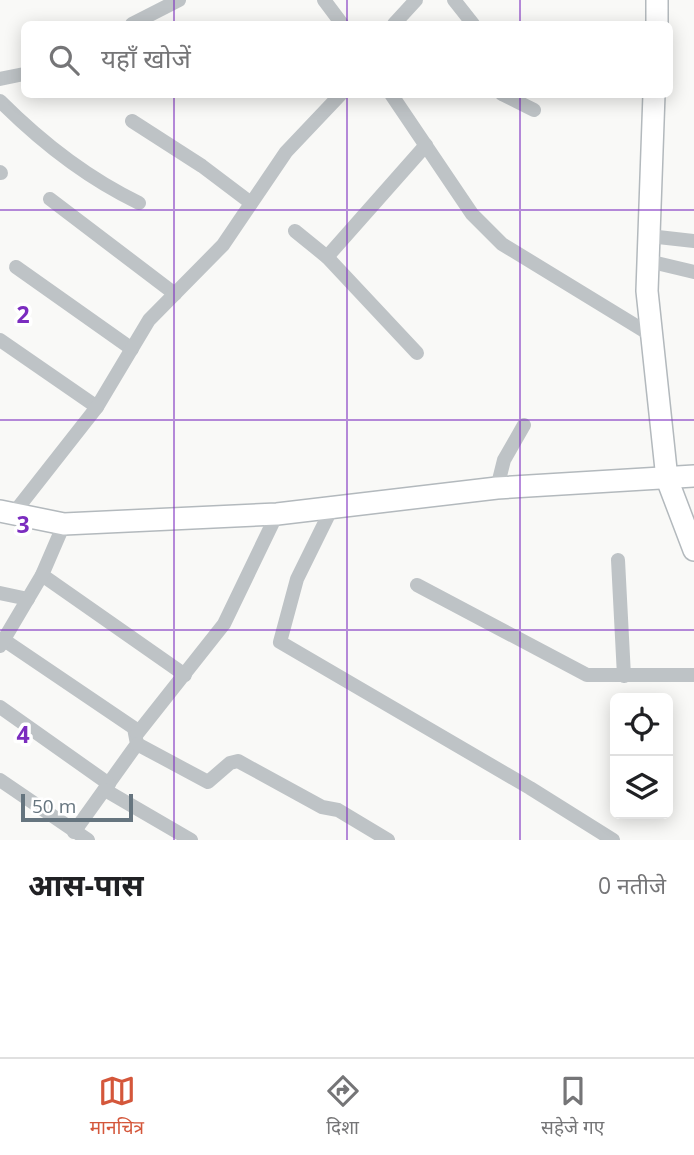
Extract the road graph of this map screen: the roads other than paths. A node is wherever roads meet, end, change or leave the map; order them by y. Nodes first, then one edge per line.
1 (179, 0) edge
2 (324, 0) edge
3 (416, 0) edge
4 (454, 0) edge
5 (657, 0) edge
6 (138, 21) edge
7 (340, 21) edge
8 (397, 21) edge
9 (471, 21) edge
10 (657, 21) edge
11 (21, 75) edge
12 (0, 79) edge
13 (337, 98) edge
14 (394, 98) edge
15 (510, 98) edge
16 (654, 98) edge
17 (0, 101) edge
18 (534, 110) dead end
19 (132, 121) dead end
20 (426, 145) junction
21 (50, 199) dead end
22 (139, 203) dead end
23 (251, 203) junction
24 (295, 231) dead end
25 (649, 236) junction
26 (694, 241) edge
27 (327, 257) junction
28 (648, 261) junction
29 (16, 267) dead end
30 (694, 272) edge
31 (175, 294) junction
32 (651, 335) junction
33 (0, 340) edge
34 (132, 349) junction
35 (417, 353) dead end
36 (97, 407) junction
37 (524, 425) dead end
38 (694, 477) edge
39 (667, 479) junction
40 (497, 488) junction
41 (332, 508) junction
42 (6, 512) edge
43 (277, 514) junction
44 (64, 524) junction
45 (694, 550) edge
46 (618, 560) dead end
47 (42, 575) junction
48 (417, 585) dead end
49 (0, 593) edge
50 (28, 599) junction
51 (2, 643) edge
52 (185, 675) junction
53 (694, 675) edge
54 (624, 676) junction
55 (0, 707) edge
56 (137, 739) junction
57 (0, 780) edge
58 (107, 787) junction
59 (74, 832) junction
60 (88, 840) edge
61 (191, 840) edge
62 (388, 840) edge
63 (613, 840) edge

1 - 6 street
2 - 7 street
3 - 8 street
4 - 9 street
5 - 10 main road
11 - 12 street
13 - 23 street
14 - 20 street
15 - 18 street
16 - 25 main road
17 - 22 street
19 - 23 street
20 - 27 street
20 - 32 street
21 - 31 street
23 - 31 street
24 - 27 street
25 - 26 street
25 - 28 main road
27 - 35 street
28 - 30 street
28 - 32 main road
29 - 34 street
31 - 34 street
32 - 39 main road
33 - 36 street
34 - 36 street
36 - 42 street
37 - 40 street
38 - 39 main road
39 - 40 main road
39 - 45 main road
40 - 41 main road
41 - 43 main road
41 - 63 street
42 - 44 main road
43 - 44 main road
43 - 52 street
44 - 47 street
46 - 54 street
47 - 50 street
47 - 52 street
48 - 54 street
49 - 50 street
50 - 51 street
51 - 56 street
52 - 56 street
53 - 54 street
55 - 58 street
56 - 58 street
56 - 62 street
57 - 59 street
58 - 59 street
58 - 61 street
59 - 60 street

